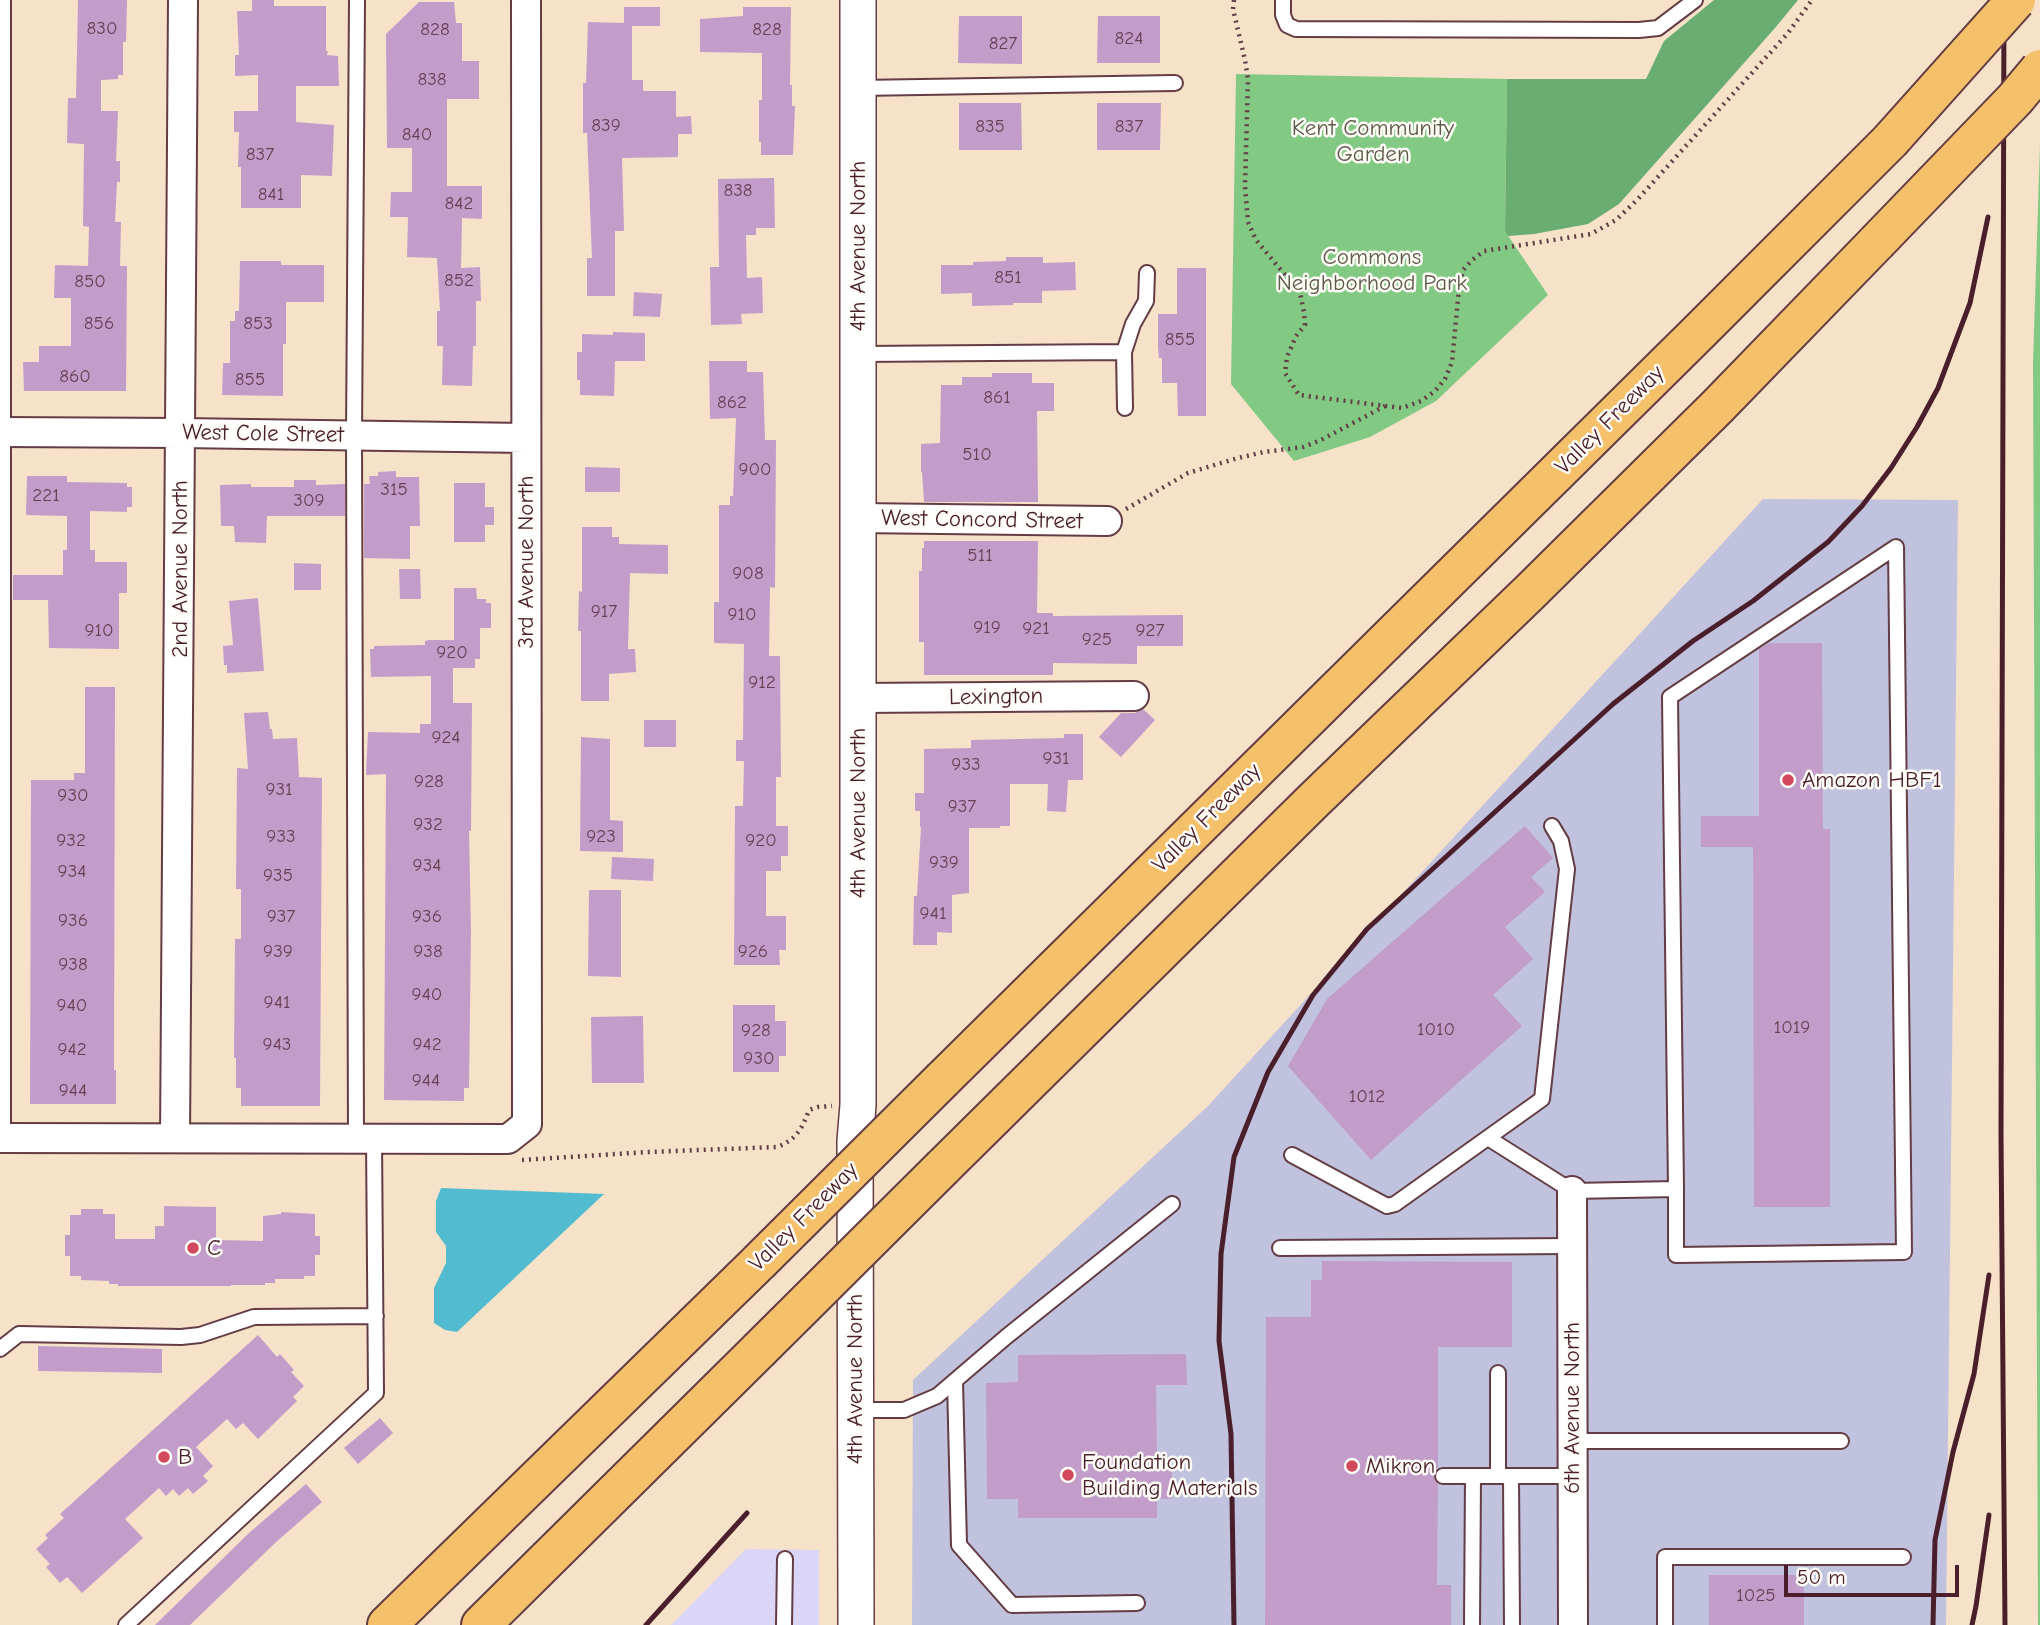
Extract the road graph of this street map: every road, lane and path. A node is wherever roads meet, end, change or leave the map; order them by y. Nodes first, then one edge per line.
1 (3, 0) edge
2 (183, 0) edge
3 (358, 0) edge
4 (526, 0) edge
5 (858, 0) edge
6 (1234, 0) edge
7 (1283, 0) edge
8 (1695, 0) edge
9 (1812, 0) edge
10 (2016, 0) edge
11 (2040, 69) edge
12 (1175, 83) dead end
13 (858, 88) junction
14 (1147, 273) dead end
15 (1124, 352) junction
16 (858, 354) junction
17 (1386, 406) junction
18 (1125, 408) dead end
19 (1, 432) edge
20 (181, 433) junction
21 (354, 436) junction
22 (526, 438) junction
23 (858, 518) junction
24 (1107, 521) joint
25 (1134, 696) dead end
26 (858, 698) junction
27 (1552, 826) dead end
28 (2, 1138) edge
29 (175, 1138) junction
30 (1488, 1138) junction
31 (365, 1139) junction
32 (1292, 1155) dead end
33 (1676, 1189) junction
34 (1572, 1191) junction
35 (1172, 1204) dead end
36 (1572, 1246) junction
37 (1280, 1248) dead end
38 (376, 1316) junction
39 (0, 1349) edge
40 (1499, 1373) dead end
41 (955, 1381) junction
42 (854, 1410) junction
43 (1572, 1441) junction
44 (1841, 1441) dead end
45 (1443, 1476) dead end
46 (1474, 1476) junction
47 (1505, 1476) junction
48 (1573, 1476) junction
49 (1903, 1557) dead end
50 (785, 1559) dead end
51 (1137, 1603) dead end
52 (126, 1625) edge
53 (387, 1625) edge
54 (481, 1625) edge
55 (784, 1625) edge
56 (856, 1625) edge
57 (1472, 1625) edge
58 (1511, 1625) edge
59 (1573, 1625) edge
60 (1665, 1625) edge

1 - 19 lane
2 - 20 street, 2nd Avenue North
3 - 21 lane
4 - 22 street, 3rd Avenue North
5 - 13 street, 4th Avenue North
6 - 17 path
7 - 8 lane
9 - 17 path
10 - 53 highway, Valley Freeway, bridge
11 - 54 highway, bridge
12 - 13 lane
13 - 16 street, 4th Avenue North
14 - 15 lane
15 - 16 lane
15 - 18 lane
16 - 23 street, 4th Avenue North
17 - 24 path
19 - 20 street, West Cole Street
19 - 28 lane
20 - 21 street, West Cole Street
20 - 29 street, 2nd Avenue North
21 - 22 street, West Cole Street
21 - 31 lane
22 - 31 street, 3rd Avenue North
23 - 24 street, West Concord Street
23 - 26 street, 4th Avenue North
25 - 26 street, Lexington
26 - 42 street, 4th Avenue North
27 - 30 lane
28 - 29 street
29 - 31 street
30 - 32 lane
30 - 34 lane
31 - 38 lane
33 - 33 lane
33 - 34 lane
34 - 36 street, 6th Avenue North
35 - 41 lane
36 - 37 lane
36 - 43 street, 6th Avenue North
38 - 39 lane
38 - 52 lane
40 - 47 lane
41 - 42 lane
41 - 51 lane
42 - 56 street, 4th Avenue North
43 - 44 lane
43 - 48 street, 6th Avenue North
45 - 46 lane
46 - 47 lane
46 - 57 lane
47 - 48 lane
47 - 58 lane
48 - 59 street, 6th Avenue North
49 - 60 lane
50 - 55 lane

